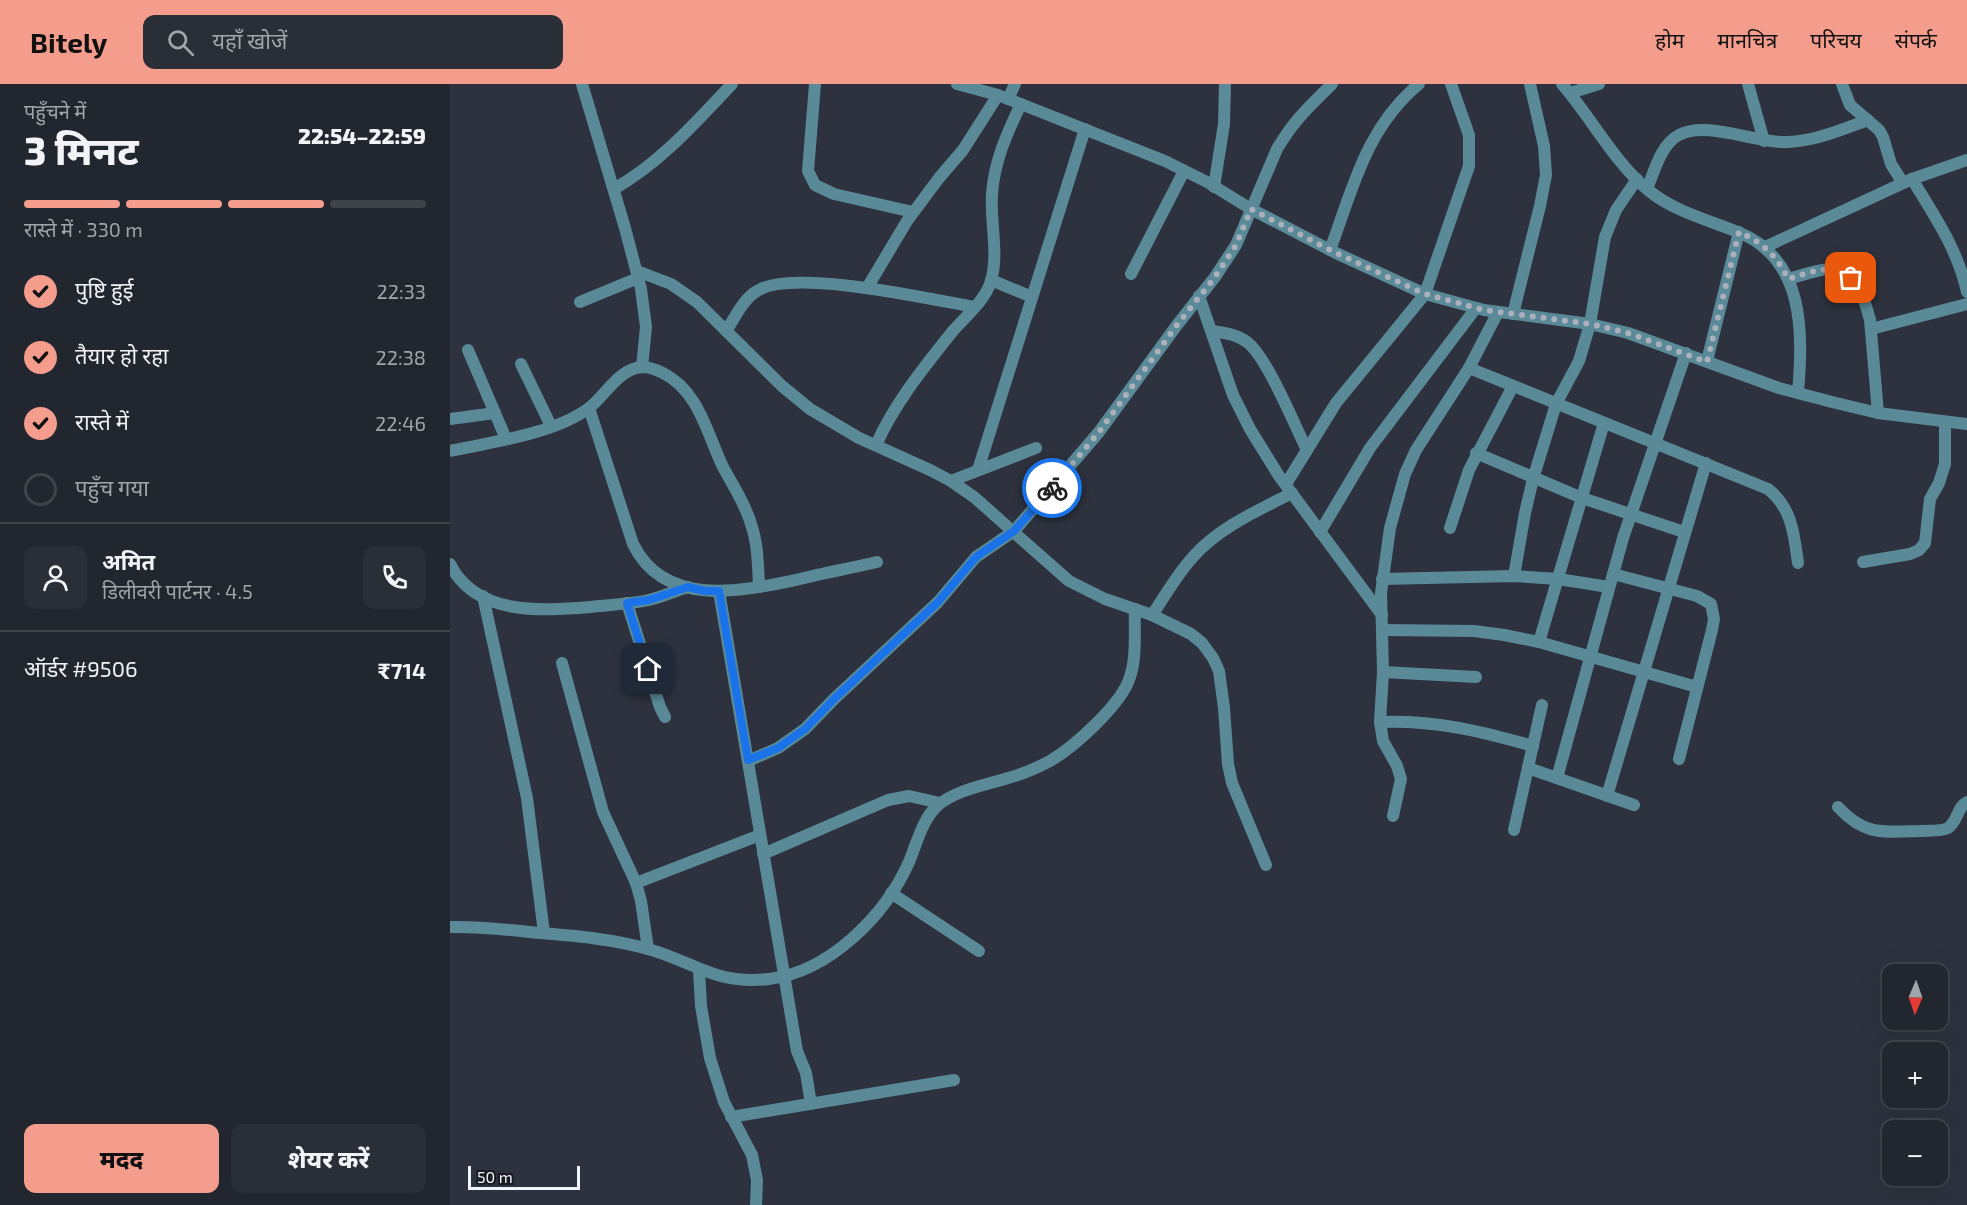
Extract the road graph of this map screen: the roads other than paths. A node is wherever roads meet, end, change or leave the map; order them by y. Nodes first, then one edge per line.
1 (582, 84) edge
2 (732, 84) edge
3 (814, 84) edge
4 (957, 84) edge
5 (1015, 84) edge
6 (1225, 84) edge
7 (1332, 84) edge
8 (1419, 84) edge
9 (1450, 84) edge
10 (1530, 84) edge
11 (1599, 84) edge
12 (1748, 84) edge
13 (1842, 84) edge
14 (1566, 89) edge
15 (1003, 97) junction
16 (1021, 104) junction
17 (1868, 120) junction
18 (1085, 129) junction
19 (1764, 141) junction
20 (1967, 160) edge
21 (1184, 171) junction
22 (1637, 179) junction
23 (1908, 181) junction
24 (1214, 187) junction
25 (614, 189) junction
26 (1647, 189) junction
27 (1251, 209) junction
28 (913, 212) junction
29 (1739, 232) junction
30 (1765, 247) junction
31 (1330, 250) junction
32 (638, 274) junction
33 (1131, 274) dead end
34 (1788, 279) junction
35 (991, 280) junction
36 (867, 288) junction
37 (1967, 292) edge
38 (1425, 294) junction
39 (1199, 296) junction
40 (1032, 297) junction
41 (580, 302) dead end
42 (1967, 304) edge
43 (974, 307) junction
44 (1476, 308) junction
45 (1498, 312) junction
46 (1513, 314) junction
47 (1590, 324) junction
48 (1871, 329) junction
49 (726, 331) junction
50 (1212, 331) junction
51 (468, 350) dead end
52 (1686, 353) junction
53 (1707, 362) junction
54 (521, 364) dead end
55 (642, 367) junction
56 (1469, 368) junction
57 (1513, 386) junction
58 (1798, 393) junction
59 (1556, 404) junction
60 (589, 408) junction
61 (1878, 413) junction
62 (495, 414) junction
63 (450, 419) edge
64 (1946, 422) junction
65 (1604, 423) junction
66 (1967, 424) edge
67 (551, 426) junction
68 (506, 439) junction
69 (1655, 442) junction
70 (876, 446) junction
71 (1036, 448) dead end
72 (1307, 450) junction
73 (450, 451) edge
74 (1476, 453) junction
75 (1706, 463) junction
76 (978, 470) junction
77 (1533, 479) junction
78 (951, 481) junction
79 (1289, 489) junction
80 (1582, 498) junction
81 (1631, 514) junction
82 (1450, 528) dead end
83 (1014, 531) junction
84 (1320, 532) junction
85 (1684, 532) junction
86 (877, 562) dead end
87 (1863, 562) dead end
88 (1798, 563) dead end
89 (450, 564) edge
90 (1613, 574) junction
91 (1514, 576) junction
92 (1382, 579) junction
93 (1558, 579) junction
94 (688, 587) junction
95 (759, 587) junction
96 (1609, 587) junction
97 (1667, 589) junction
98 (719, 591) junction
99 (483, 596) junction
100 (627, 603) junction
101 (1135, 609) junction
102 (1152, 615) junction
103 (1382, 615) junction
104 (1383, 630) junction
105 (1539, 642) junction
106 (1589, 657) junction
107 (561, 663) dead end
108 (1383, 672) junction
109 (1643, 672) junction
110 (1476, 677) dead end
111 (1697, 687) junction
112 (1542, 705) dead end
113 (665, 717) dead end
114 (1380, 722) junction
115 (1533, 746) junction
116 (1679, 759) dead end
117 (748, 760) junction
118 (1528, 768) junction
119 (1557, 778) junction
120 (1607, 796) junction
121 (1967, 802) edge
122 (940, 803) junction
123 (1634, 805) dead end
124 (1838, 807) dead end
125 (1393, 816) dead end
126 (1514, 830) dead end
127 (760, 835) junction
128 (763, 854) junction
129 (1266, 865) dead end
130 (636, 883) junction
131 (891, 893) junction
132 (450, 927) edge
133 (544, 933) junction
134 (648, 949) junction
135 (980, 951) dead end
136 (699, 970) junction
137 (784, 976) junction
138 (954, 1080) dead end
139 (811, 1104) junction
140 (731, 1117) junction
141 (756, 1205) edge

1 - 25 street
2 - 25 street
3 - 28 street
4 - 15 street
5 - 15 street
6 - 24 street
7 - 27 street
8 - 31 street
9 - 38 street
10 - 46 street
11 - 14 street
12 - 19 street
13 - 17 street
14 - 22 street
15 - 16 street
15 - 28 street
16 - 18 street
16 - 35 street
17 - 19 street
17 - 23 street
18 - 21 street
18 - 40 street
19 - 26 street
20 - 23 street
21 - 24 street
21 - 33 street
22 - 26 street
22 - 47 street
23 - 30 street
23 - 37 street
24 - 27 street
25 - 32 street
26 - 29 street
27 - 31 street
27 - 39 street
28 - 36 street
29 - 30 street
29 - 53 street
30 - 34 street
31 - 38 street
32 - 41 street
32 - 49 street
32 - 55 street
34 - 48 street
34 - 58 street
35 - 40 street
35 - 43 street
36 - 43 street
36 - 49 street
38 - 44 street
38 - 72 street
39 - 50 street
39 - 83 street
40 - 76 street
42 - 48 street
43 - 70 street
44 - 45 street
44 - 84 street
45 - 46 street
45 - 56 street
46 - 47 street
47 - 52 street
47 - 59 street
48 - 61 street
49 - 70 street
50 - 72 street
50 - 79 street
51 - 62 street
52 - 53 street
52 - 69 street
53 - 58 street
54 - 67 street
55 - 60 street
55 - 95 street
56 - 57 street
56 - 92 street
57 - 59 street
57 - 74 street
58 - 61 street
59 - 65 street
59 - 77 street
60 - 67 street
60 - 94 street
61 - 64 street
62 - 63 street
62 - 68 street
64 - 66 street
64 - 87 street
65 - 69 street
65 - 80 street
67 - 68 street
68 - 73 street
69 - 75 street
69 - 81 street
70 - 78 street
71 - 76 street
72 - 79 street
74 - 77 street
74 - 82 street
75 - 85 street
75 - 88 street
76 - 78 street
77 - 80 street
77 - 91 street
78 - 83 street
79 - 84 street
79 - 102 street
80 - 81 street
80 - 93 street
81 - 85 street
81 - 90 street
83 - 101 street
83 - 117 street
84 - 103 street
85 - 97 street
86 - 95 street
89 - 99 street
90 - 96 street
90 - 97 street
91 - 92 street
91 - 93 street
92 - 103 street
93 - 96 street
93 - 105 street
94 - 98 street
94 - 100 street
95 - 98 street
96 - 106 street
97 - 109 street
97 - 111 street
98 - 117 street
99 - 100 street
99 - 133 street
100 - 113 street
101 - 102 street
101 - 122 street
102 - 129 street
103 - 104 street
104 - 105 street
104 - 108 street
105 - 106 street
106 - 109 street
106 - 119 street
107 - 130 street
108 - 110 street
108 - 114 street
109 - 111 street
109 - 120 street
111 - 116 street
112 - 115 street
114 - 115 street
114 - 125 street
115 - 118 street
117 - 127 street
118 - 119 street
118 - 126 street
119 - 120 street
120 - 123 street
121 - 124 street
122 - 128 street
122 - 131 street
127 - 128 street
127 - 130 street
128 - 137 street
130 - 134 street
131 - 135 street
131 - 137 street
132 - 133 street
133 - 134 street
134 - 136 street
136 - 137 street
136 - 140 street
137 - 139 street
138 - 139 street
139 - 140 street
140 - 141 street

